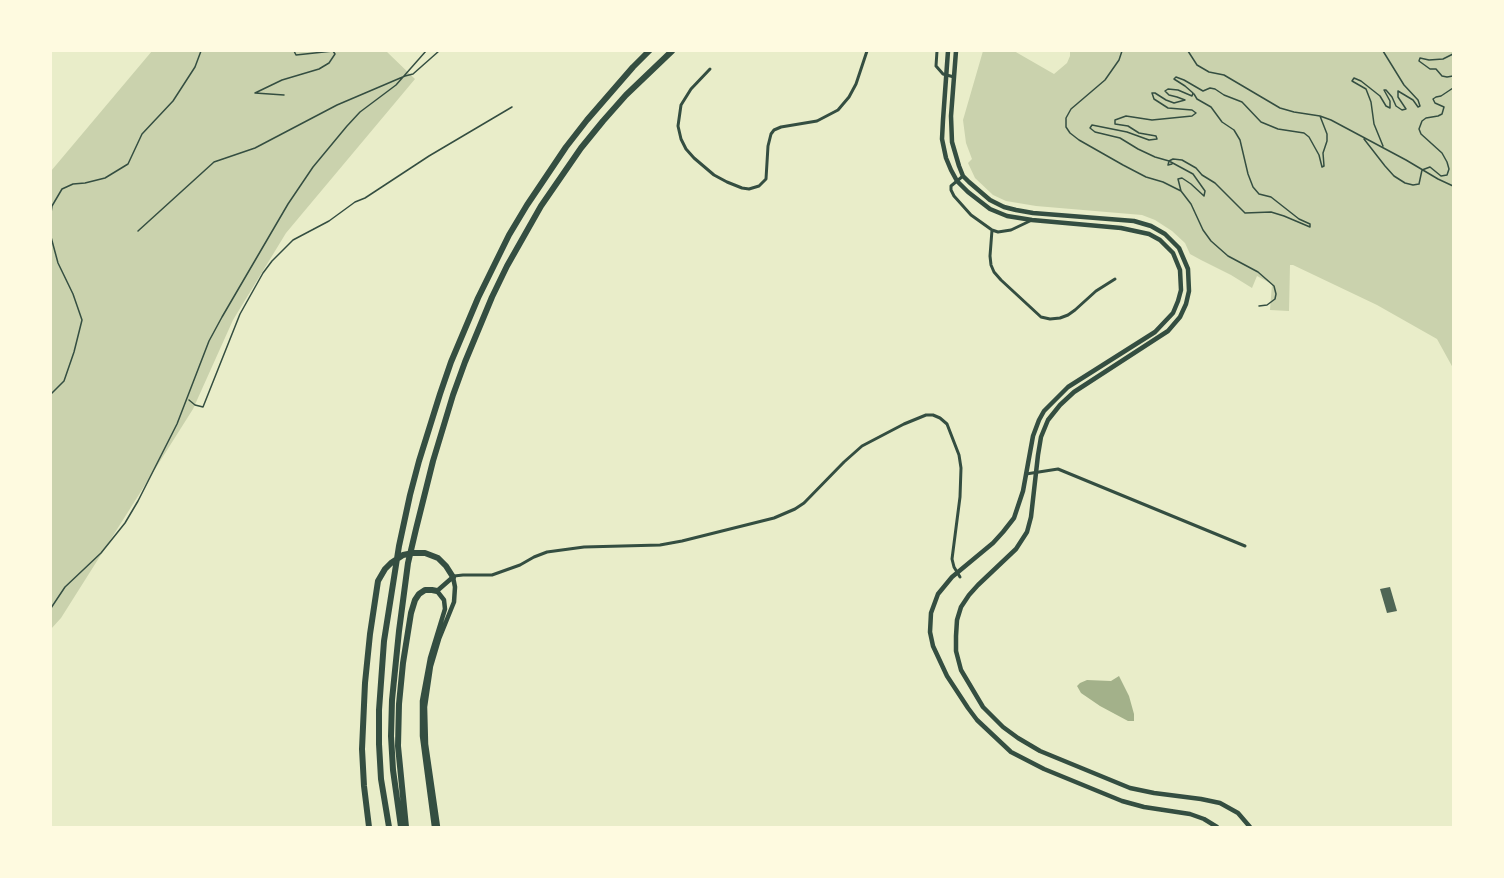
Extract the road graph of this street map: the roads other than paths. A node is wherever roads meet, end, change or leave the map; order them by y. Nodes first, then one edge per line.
1 (649, 51) edge
2 (672, 51) edge
3 (867, 51) edge
4 (937, 51) edge
5 (948, 51) edge
6 (956, 51) edge
7 (710, 69) dead end
8 (946, 75) junction
9 (954, 77) junction
10 (963, 176) junction
11 (957, 181) junction
12 (1032, 220) junction
13 (992, 230) junction
14 (1114, 279) dead end
15 (1036, 473) junction
16 (1026, 474) junction
17 (1245, 546) dead end
18 (455, 576) junction
19 (960, 577) dead end
20 (437, 591) junction
21 (369, 827) edge
22 (389, 827) edge
23 (401, 827) edge
24 (406, 827) edge
25 (436, 827) edge
26 (1217, 827) edge
27 (1250, 827) edge

1 - 22 highway
2 - 23 highway
3 - 7 street
4 - 8 street
5 - 8 main road
6 - 9 main road
8 - 9 street
8 - 11 main road
9 - 10 main road
10 - 11 street
10 - 15 main road
11 - 12 main road
11 - 13 street
12 - 13 street
12 - 16 main road
13 - 14 street
15 - 16 street
15 - 17 street
15 - 27 main road
16 - 26 main road
18 - 19 street
18 - 20 main road
18 - 21 highway
18 - 25 main road
20 - 24 highway
20 - 25 main road

